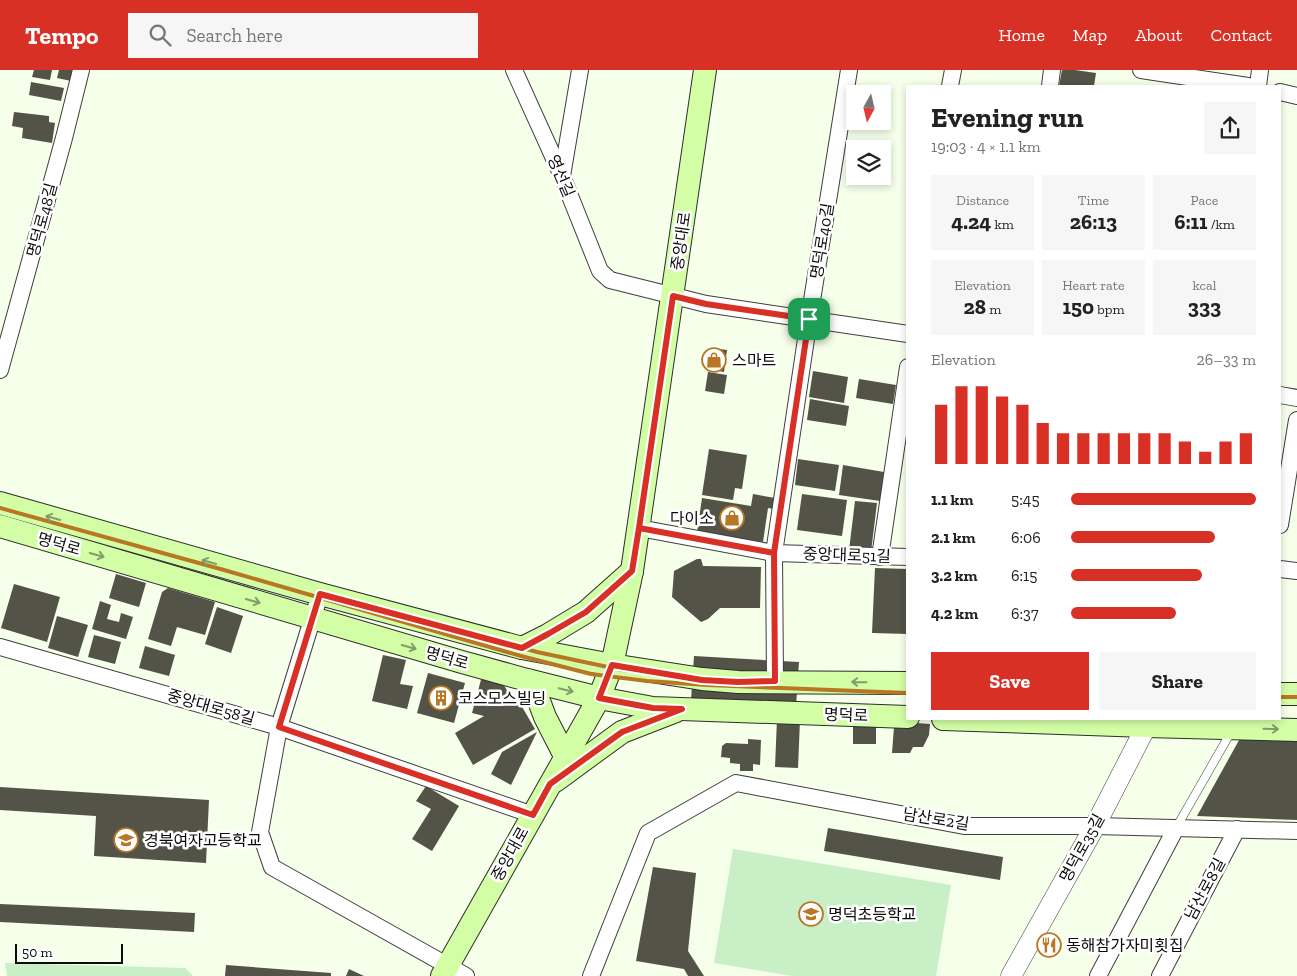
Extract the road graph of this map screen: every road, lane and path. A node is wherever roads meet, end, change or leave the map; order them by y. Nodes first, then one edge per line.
1 (81, 70) edge
2 (514, 70) edge
3 (580, 70) edge
4 (705, 70) edge
5 (850, 70) edge
6 (953, 70) edge
7 (1052, 70) edge
8 (1141, 70) edge
9 (1260, 70) edge
10 (950, 85) edge
11 (1050, 85) edge
12 (1241, 85) edge
13 (1258, 85) edge
14 (1281, 92) edge
15 (1297, 96) edge
16 (562, 176) junction
17 (673, 296) junction
18 (809, 319) junction
19 (906, 334) edge
20 (0, 370) edge
21 (906, 381) edge
22 (1281, 395) edge
23 (1297, 398) edge
24 (1297, 420) edge
25 (0, 503) edge
26 (1281, 519) edge
27 (0, 526) edge
28 (639, 528) junction
29 (774, 553) junction
30 (880, 557) junction
31 (906, 557) edge
32 (1281, 569) edge
33 (1297, 570) edge
34 (632, 571) junction
35 (320, 594) junction
36 (313, 618) junction
37 (0, 647) edge
38 (522, 648) junction
39 (612, 665) junction
40 (527, 680) junction
41 (775, 681) junction
42 (906, 682) edge
43 (1281, 694) edge
44 (1297, 694) edge
45 (599, 698) junction
46 (682, 709) junction
47 (906, 718) edge
48 (1011, 720) edge
49 (1148, 722) edge
50 (279, 727) junction
51 (1232, 728) junction
52 (1297, 730) edge
53 (565, 756) junction
54 (550, 784) junction
55 (533, 815) junction
56 (1094, 826) junction
57 (1176, 828) junction
58 (1237, 829) junction
59 (1297, 831) edge
60 (452, 972) edge
61 (591, 976) edge
62 (1011, 976) edge
63 (1098, 976) edge
64 (1160, 976) edge

1 - 20 street, 명덕로48길
2 - 16 street, 영선길
3 - 16 street
4 - 17 main road, 중앙대로
5 - 18 street, 명덕로40길
6 - 10 street
7 - 11 street
8 - 12 street
9 - 13 street
14 - 15 street
16 - 17 street, 영선길
17 - 18 street
17 - 28 main road, 중앙대로
18 - 19 street
18 - 29 street, 명덕로40길
21 - 30 street
22 - 23 street
24 - 26 street
35 -> 25 main road, 명덕로
27 -> 36 main road, 명덕로
28 - 29 street, 중앙대로51길
28 - 34 main road, 중앙대로
29 - 30 street, 중앙대로51길
29 - 41 street, 명덕로40길
30 - 31 street, 중앙대로51길
32 - 33 street
34 - 38 main road
34 - 39 main road, 중앙대로
35 - 36 street, 중앙대로
35 - 38 main road, 명덕로
36 -> 40 main road, 명덕로
36 - 50 street, 중앙대로
37 - 50 street, 중앙대로58길
38 - 39 main road, 명덕로
39 - 41 main road, 명덕로
39 - 45 main road, 중앙대로
40 -> 45 main road, 명덕로
40 - 53 main road
42 -> 41 main road, 명덕로
43 - 44 main road
45 - 46 main road, 명덕로
45 - 53 main road, 중앙대로
46 - 47 main road, 명덕로
46 - 54 main road
48 - 49 main road
49 - 51 main road
49 - 56 street, 명덕로35길
50 - 55 street, 중앙대로58길
50 - 60 street, 중앙대로
51 -> 52 main road
51 - 57 lane
53 - 54 main road, 중앙대로
54 - 55 main road, 중앙대로
55 - 60 main road, 중앙대로
56 - 57 street, 남산로2길
56 - 61 street, 남산로2길
56 - 62 street, 명덕로35길
57 - 58 street, 남산로2길
57 - 63 street
58 - 59 street, 남산로2길
58 - 64 street, 남산로8길

